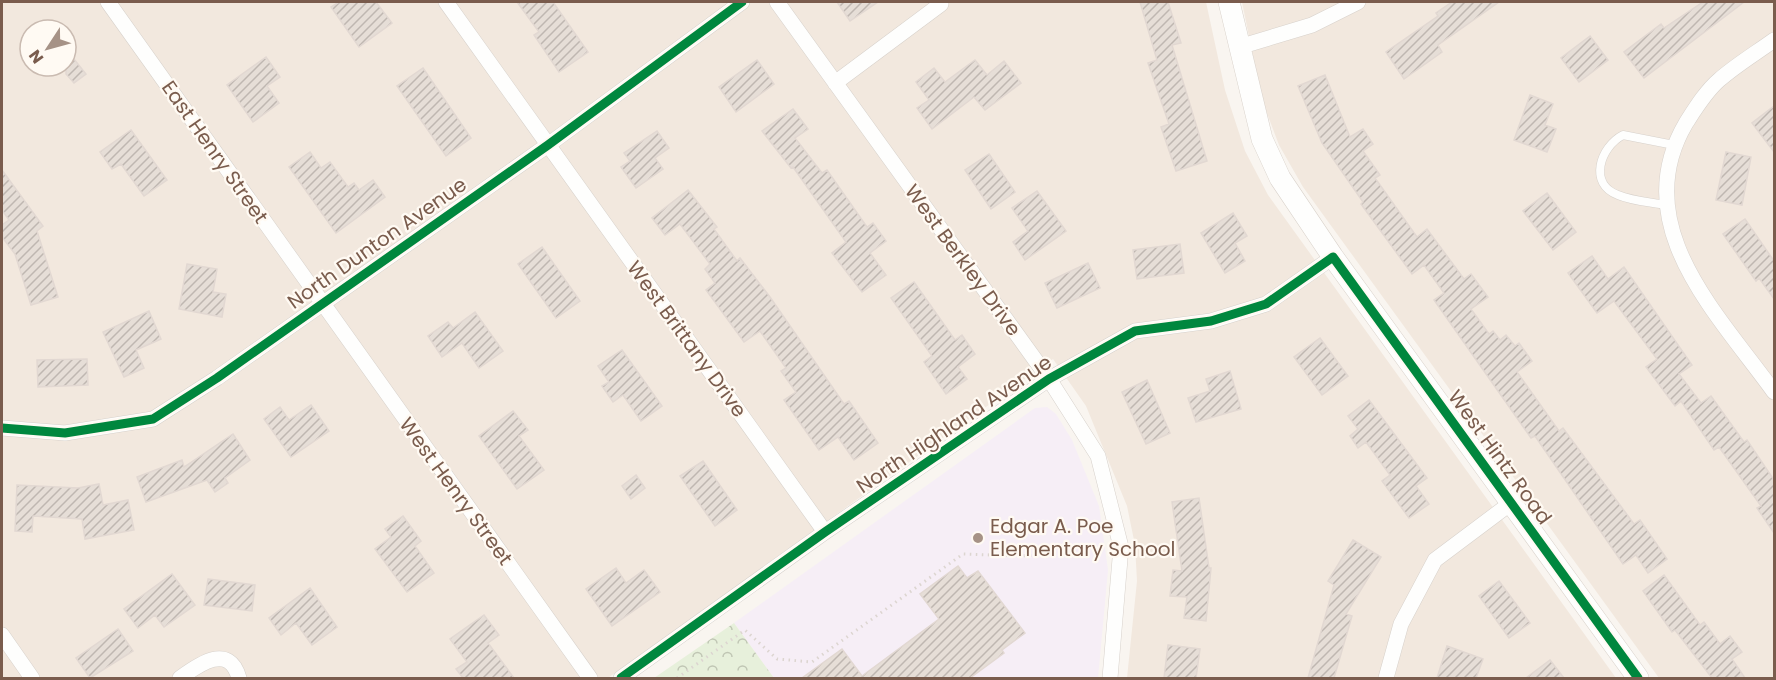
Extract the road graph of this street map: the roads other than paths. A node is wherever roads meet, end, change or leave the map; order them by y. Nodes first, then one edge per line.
1 (108, 2) edge
2 (446, 2) edge
3 (742, 2) edge
4 (777, 2) edge
5 (1228, 2) edge
6 (1358, 2) edge
7 (941, 4) dead end
8 (1774, 40) edge
9 (1239, 47) junction
10 (835, 83) junction
11 (548, 145) junction
12 (1674, 145) junction
13 (1666, 205) junction
14 (1334, 257) junction
15 (321, 303) junction
16 (1049, 379) junction
17 (1774, 392) edge
18 (2, 428) edge
19 (1511, 503) junction
20 (825, 532) junction
21 (2, 635) edge
22 (32, 678) edge
23 (180, 678) edge
24 (239, 678) edge
25 (590, 678) edge
26 (621, 678) edge
27 (1110, 678) edge
28 (1386, 678) edge
29 (1638, 678) edge

1 - 15 street, East Henry Street
2 - 11 street, West Brittany Drive
3 - 11 street, North Dunton Avenue
4 - 10 street, West Berkley Drive
5 - 9 street, West Hintz Road
6 - 9 street
7 - 10 street
8 - 12 street
9 - 14 street, West Hintz Road
10 - 16 street, West Berkley Drive
11 - 15 street, North Dunton Avenue
11 - 20 street, West Brittany Drive
12 - 13 street
12 - 13 lane
13 - 17 street
14 - 16 street, North Highland Avenue
14 - 19 street, West Hintz Road
15 - 18 street, North Dunton Avenue
15 - 25 street, West Henry Street
16 - 20 street, North Highland Avenue
16 - 27 street, West Berkley Drive
19 - 28 street
19 - 29 street, West Hintz Road
20 - 26 street, North Highland Avenue
21 - 22 street
23 - 24 street

